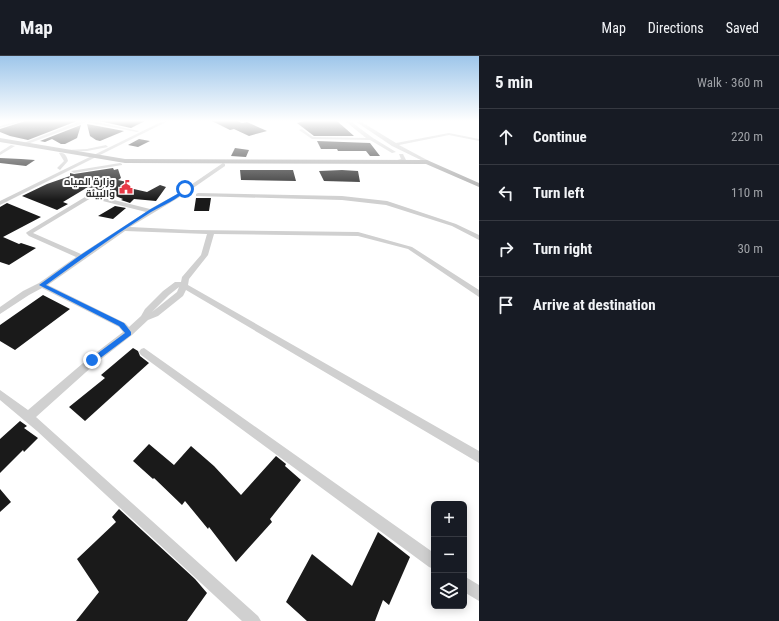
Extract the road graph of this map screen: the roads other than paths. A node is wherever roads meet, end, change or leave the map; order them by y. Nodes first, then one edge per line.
1 (11, 147) edge
2 (24, 147) edge
3 (40, 147) edge
4 (100, 147) edge
5 (104, 147) edge
6 (115, 147) edge
7 (116, 147) edge
8 (386, 147) edge
9 (398, 147) edge
10 (63, 152) junction
11 (0, 154) edge
12 (400, 155) junction
13 (89, 157) junction
14 (396, 162) junction
15 (414, 162) junction
16 (120, 163) junction
17 (425, 164) junction
18 (223, 165) junction
19 (60, 168) junction
20 (58, 175) junction
21 (479, 185) edge
22 (479, 192) edge
23 (198, 195) dead end
24 (0, 197) edge
25 (0, 203) edge
26 (151, 210) junction
27 (124, 229) junction
28 (211, 232) junction
29 (479, 238) edge
30 (80, 257) junction
31 (42, 285) junction
32 (184, 286) junction
33 (479, 294) edge
34 (0, 311) edge
35 (129, 334) junction
36 (144, 352) dead end
37 (0, 394) edge
38 (28, 417) junction
39 (479, 457) edge
40 (431, 560) edge
41 (467, 585) edge
42 (479, 594) edge
43 (253, 621) edge

1 - 11 street
2 - 10 main road
3 - 10 main road
4 - 10 street
5 - 13 street
6 - 13 street
7 - 16 street
8 - 12 street
9 - 17 street
10 - 13 main road
10 - 19 street
12 - 14 street
12 - 15 street
13 - 16 main road
13 - 19 street
13 - 20 street
14 - 15 main road
14 - 16 main road
15 - 17 main road
16 - 18 main road
16 - 20 street
17 - 18 main road
17 - 21 main road
17 - 22 main road
18 - 26 street
19 - 24 street
20 - 25 street
23 - 29 street
26 - 27 street
26 - 30 street
27 - 28 street
27 - 30 street
28 - 32 street
28 - 33 street
30 - 31 street
31 - 34 street
31 - 35 street
32 - 35 street
32 - 39 street
35 - 38 street
36 - 40 street
37 - 38 street
38 - 43 street
41 - 42 street

